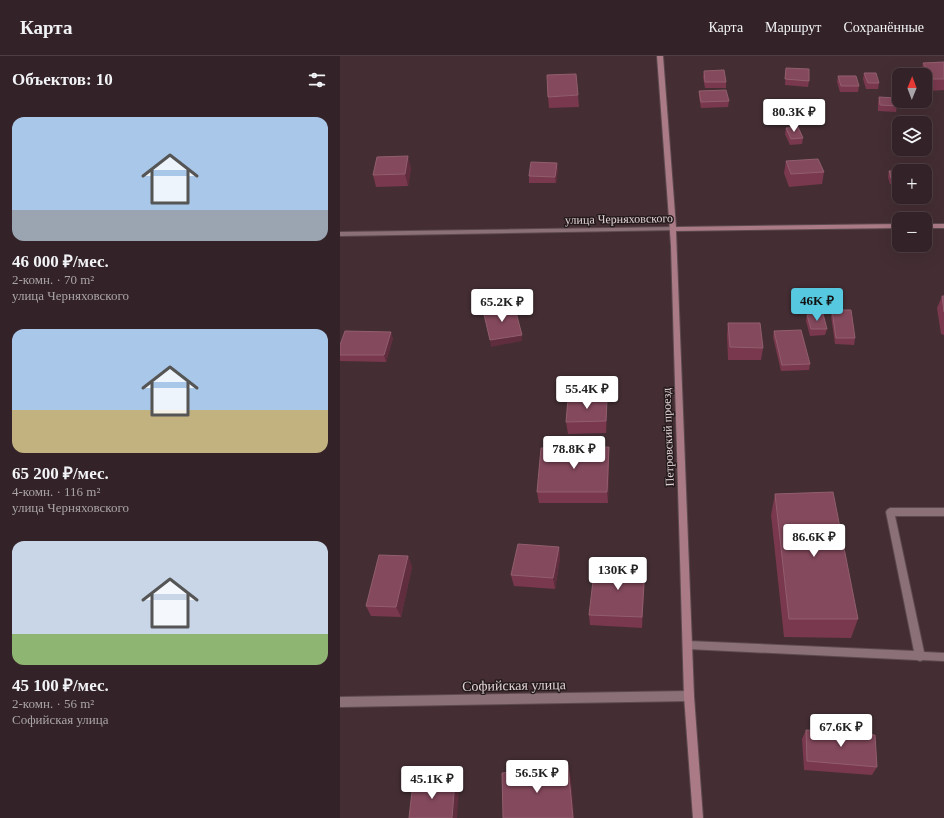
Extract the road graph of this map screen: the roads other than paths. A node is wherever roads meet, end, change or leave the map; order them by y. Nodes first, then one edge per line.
1 (660, 56) edge
2 (892, 226) edge
3 (932, 226) edge
4 (944, 226) edge
5 (672, 229) junction
6 (340, 234) edge
7 (944, 512) edge
8 (688, 645) junction
9 (920, 657) junction
10 (944, 657) edge
11 (689, 696) junction
12 (340, 702) edge
13 (698, 818) edge

1 - 5 street, Петровский проезд
2 - 5 street, улица Черняховского
3 - 4 street
5 - 6 street, улица Черняховского
5 - 8 street, Петровский проезд
7 - 9 street
8 - 9 street
8 - 11 street, Петровский проезд
9 - 10 street
11 - 12 street, Софийская улица
11 - 13 street, Петровский проезд

